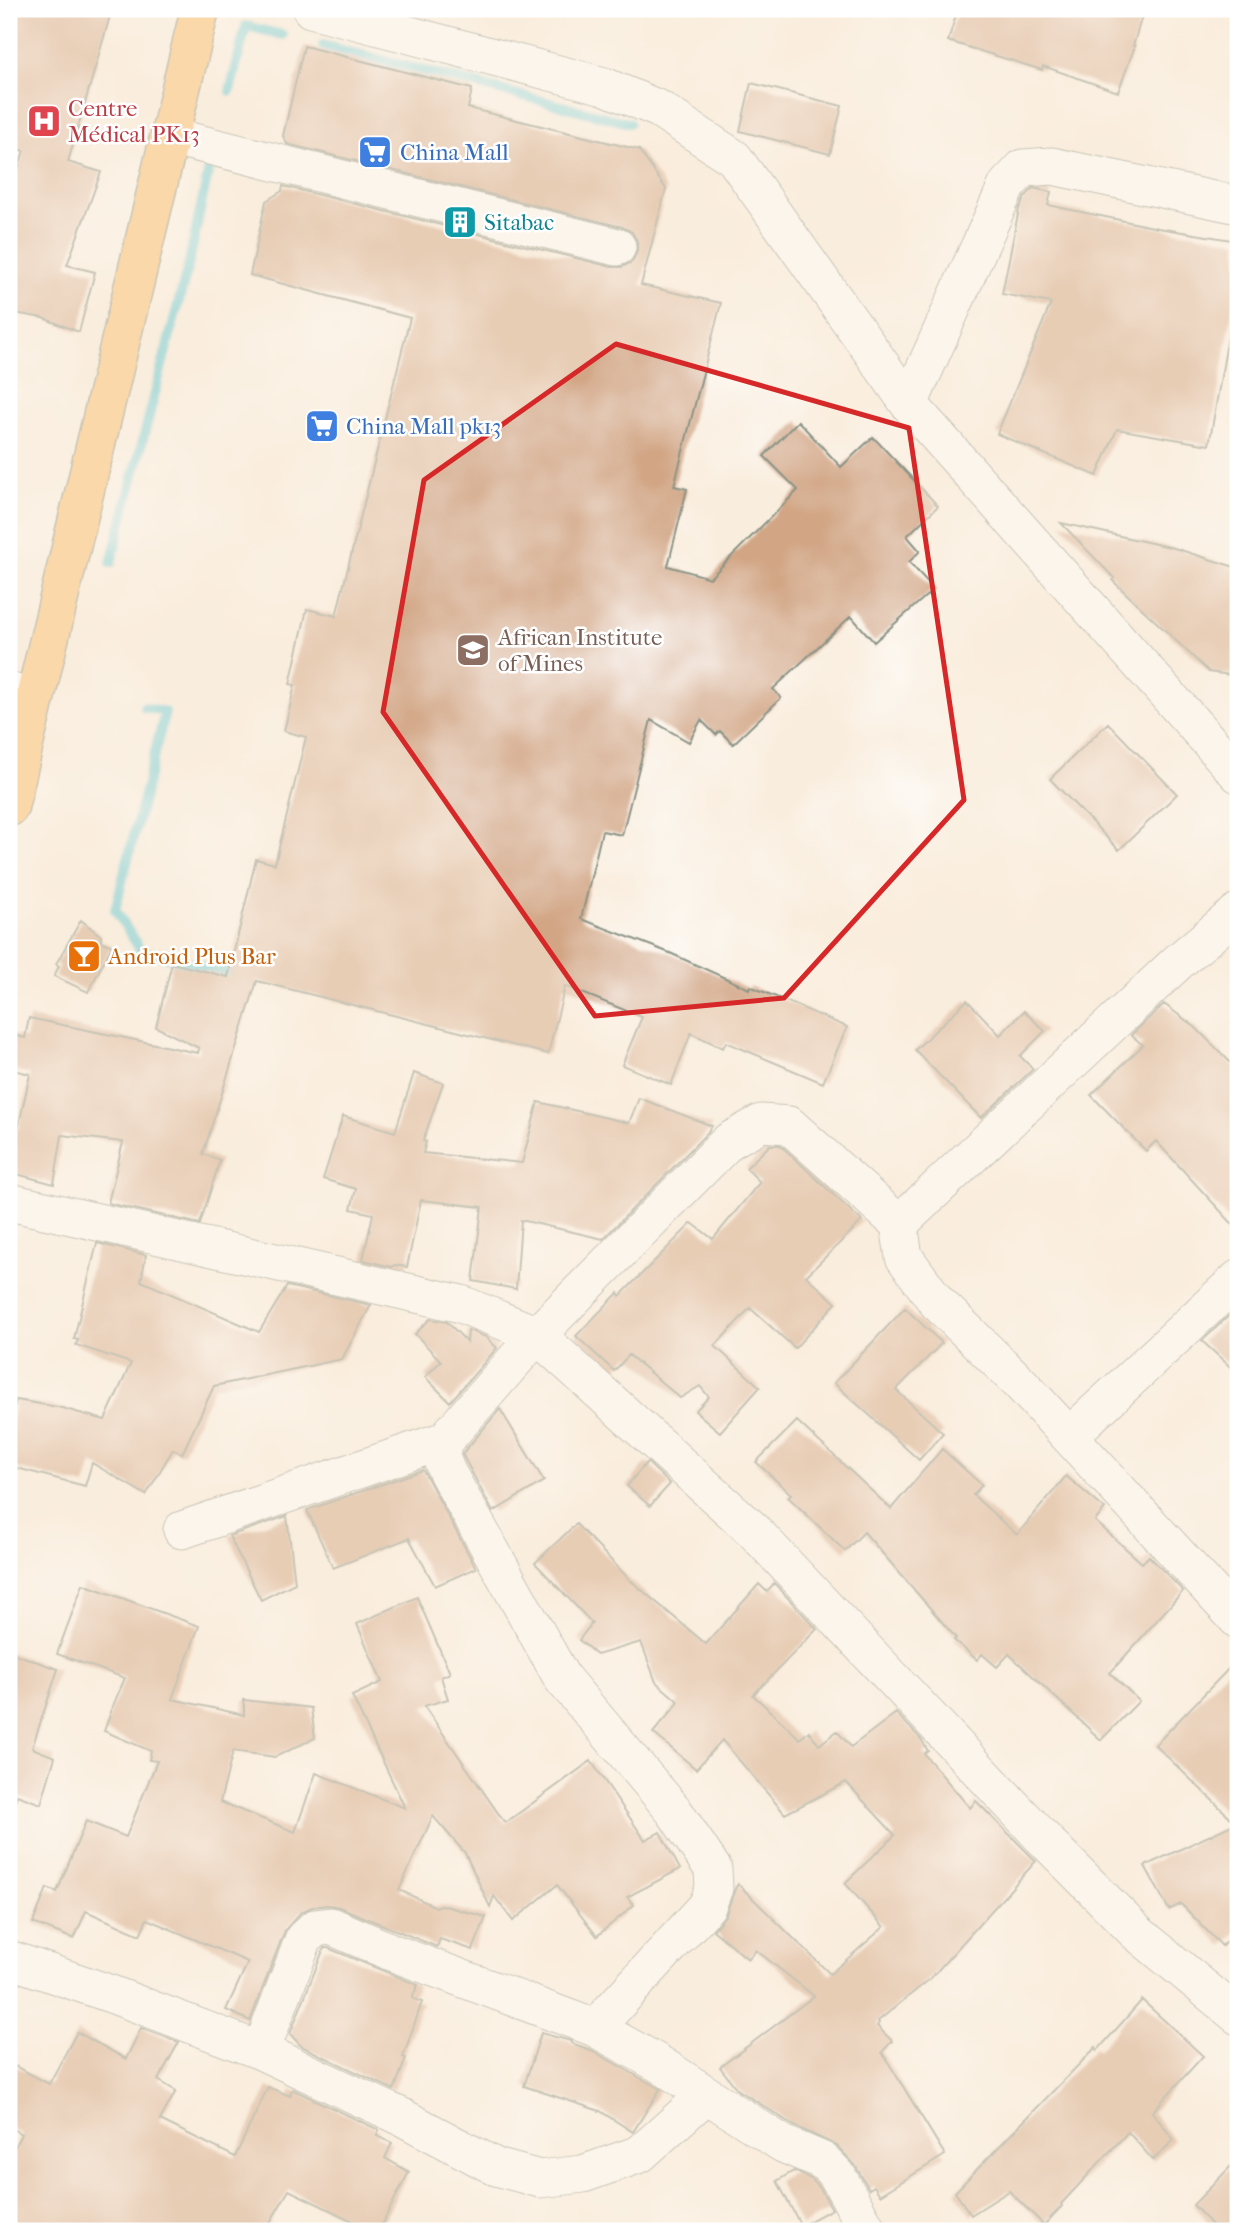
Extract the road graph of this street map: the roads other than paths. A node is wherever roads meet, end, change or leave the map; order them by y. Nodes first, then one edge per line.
1 (200, 9) edge
2 (311, 9) edge
3 (169, 136) junction
4 (1238, 205) edge
5 (617, 247) dead end
6 (909, 404) junction
7 (21, 695) edge
8 (1237, 768) edge
9 (9, 807) edge
10 (1238, 912) edge
11 (9, 1202) edge
12 (899, 1224) junction
13 (1238, 1279) edge
14 (537, 1335) junction
15 (1069, 1436) junction
16 (445, 1440) junction
17 (183, 1530) dead end
18 (1238, 1620) edge
19 (9, 1959) edge
20 (1238, 2016) edge
21 (595, 2028) junction
22 (261, 2051) junction
23 (706, 2095) junction
24 (869, 2231) edge

1 - 3 main road
2 - 6 street
3 - 5 street
3 - 7 main road
4 - 6 street
6 - 8 street
7 - 9 main road
10 - 12 street
11 - 14 street
12 - 14 street
12 - 15 street
13 - 15 street
14 - 16 street
14 - 20 street
15 - 18 street
16 - 17 street
16 - 21 street
19 - 22 street
21 - 22 street
21 - 23 street
22 - 23 street
23 - 24 street

